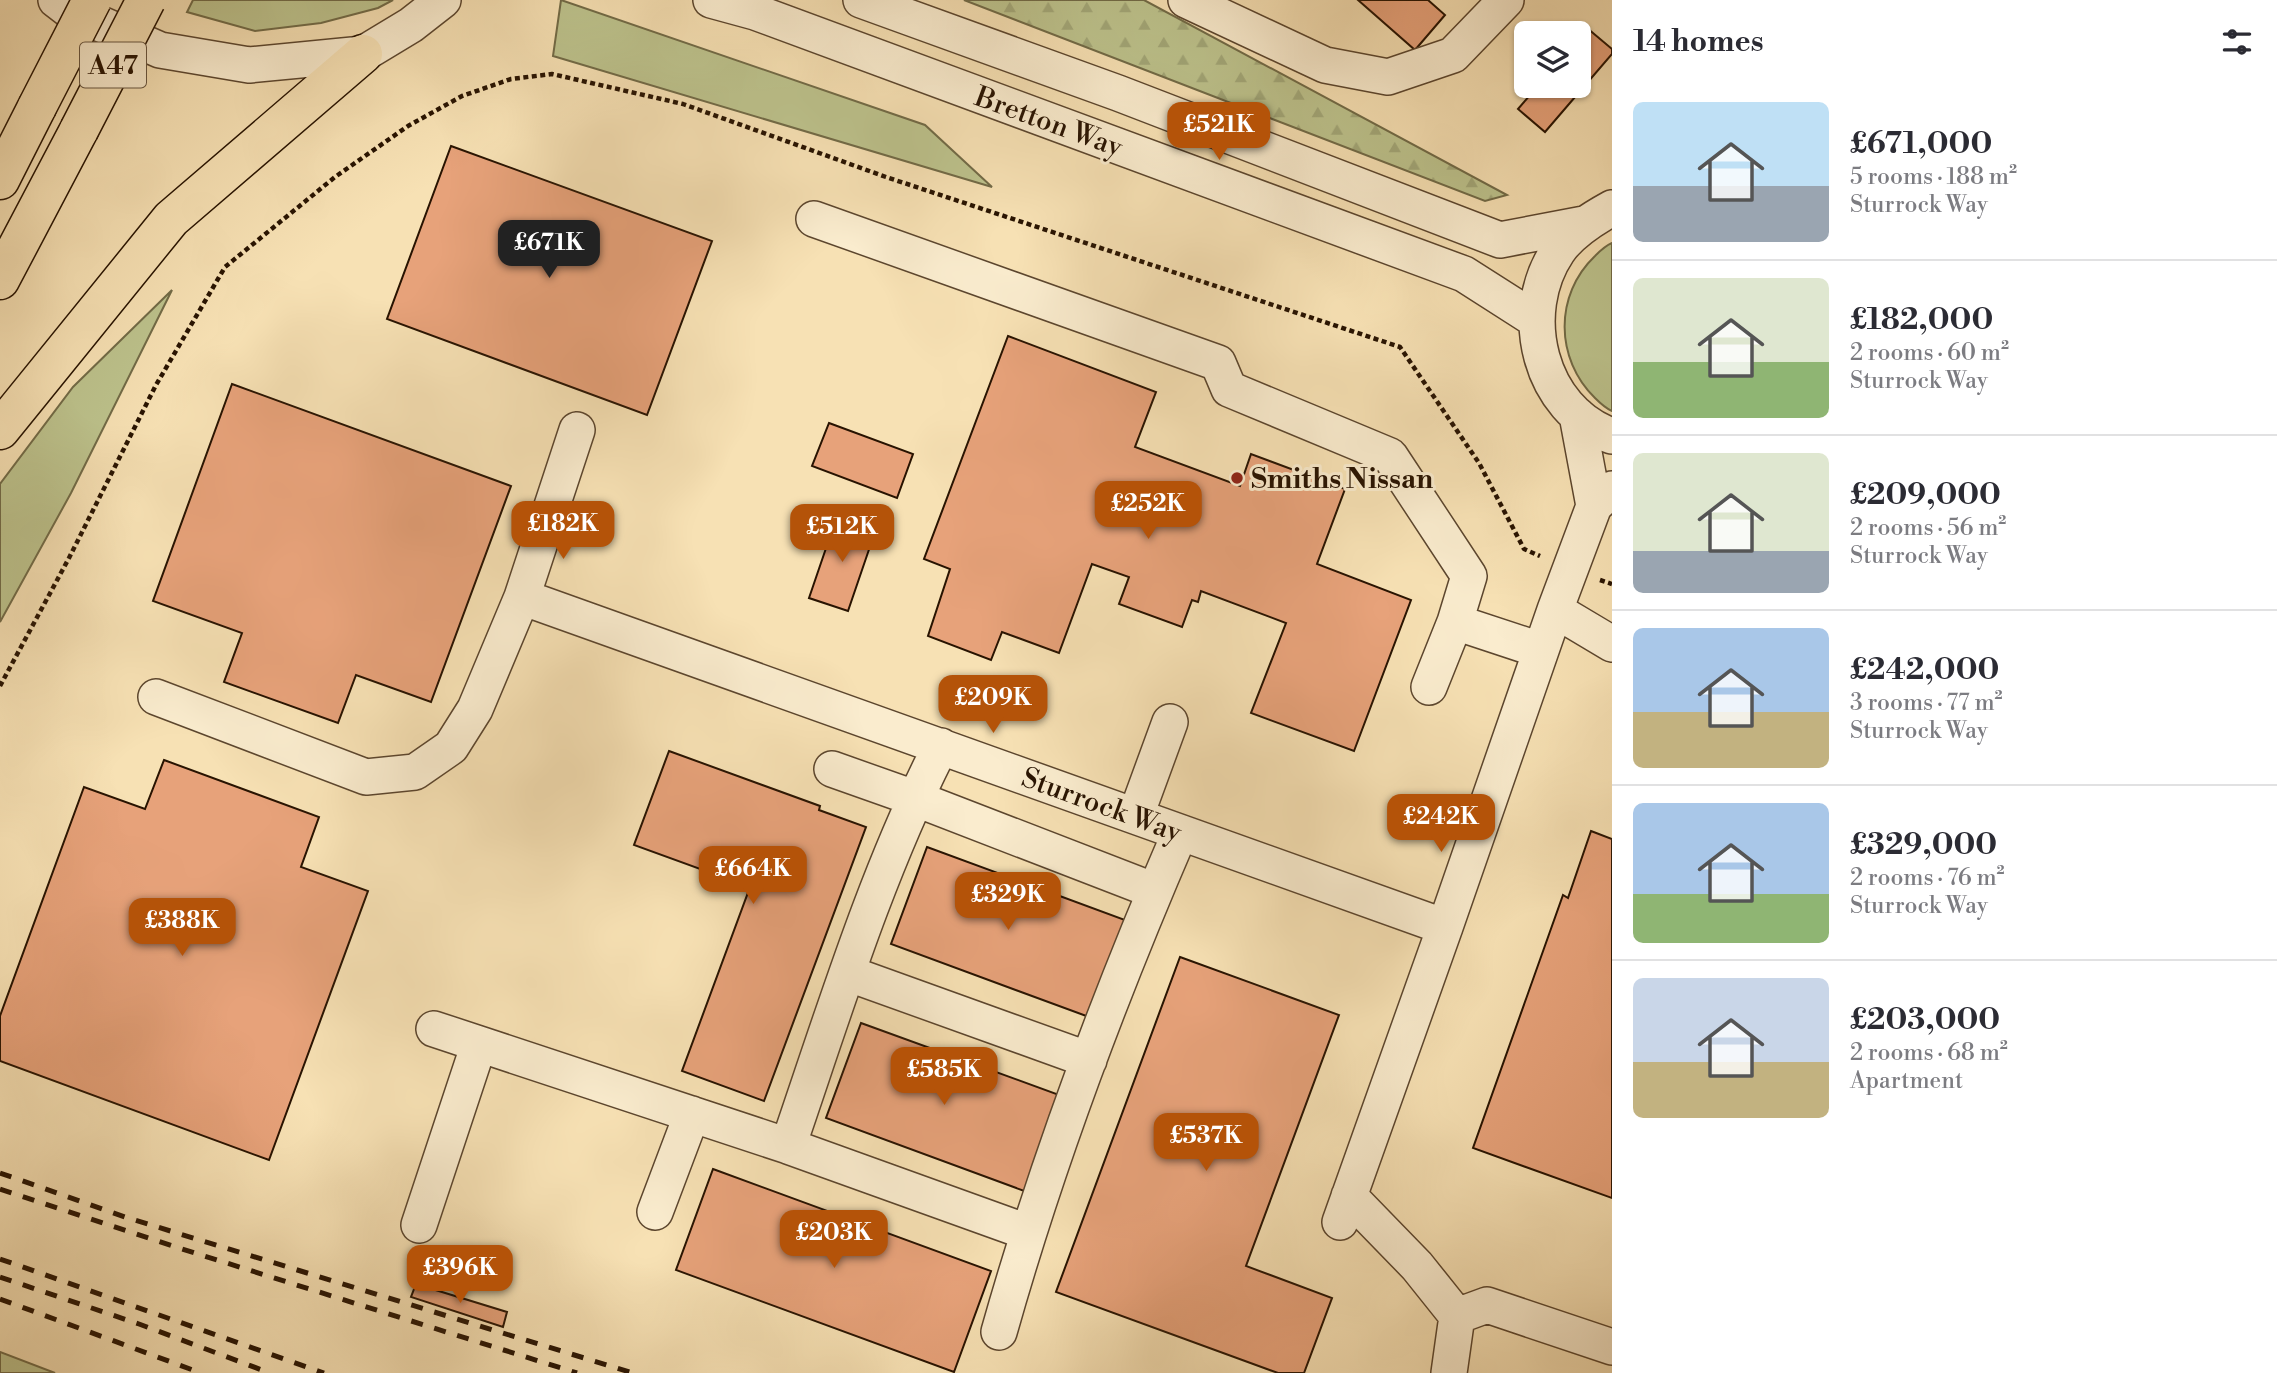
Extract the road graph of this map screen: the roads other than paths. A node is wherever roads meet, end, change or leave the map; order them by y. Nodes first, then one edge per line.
1 (56, 0) edge
2 (92, 0) edge
3 (146, 0) edge
4 (443, 0) edge
5 (711, 0) edge
6 (862, 0) edge
7 (1186, 0) edge
8 (1506, 0) edge
9 (363, 54) junction
10 (0, 180) edge
11 (1598, 216) edge
12 (814, 219) dead end
13 (0, 280) edge
14 (1535, 320) junction
15 (1577, 415) junction
16 (0, 430) edge
17 (577, 430) dead end
18 (1612, 436) edge
19 (1603, 498) edge
20 (522, 597) junction
21 (1555, 610) junction
22 (1455, 622) junction
23 (1612, 644) edge
24 (1540, 650) junction
25 (1429, 687) dead end
26 (156, 697) dead end
27 (1170, 722) dead end
28 (941, 746) junction
29 (832, 769) dead end
30 (914, 798) junction
31 (1136, 815) junction
32 (1180, 833) junction
33 (1155, 891) junction
34 (1445, 927) junction
35 (847, 973) junction
36 (434, 1029) dead end
37 (478, 1044) junction
38 (1090, 1060) junction
39 (692, 1114) junction
40 (788, 1146) junction
41 (654, 1212) dead end
42 (419, 1225) dead end
43 (1027, 1232) junction
44 (1457, 1316) junction
45 (999, 1332) dead end
46 (1612, 1347) edge
47 (1450, 1373) edge

1 - 9 street
2 - 10 highway, A47, bridge
3 - 13 highway, A47, bridge
4 - 9 street
5 - 14 street, Bretton Way
6 - 11 street, Bretton Way
7 - 8 street
9 - 16 highway
11 - 14 street
12 - 22 street
14 - 15 street
15 - 18 street
15 - 19 street
17 - 20 street
19 - 21 street
20 - 26 street
20 - 28 street, Sturrock Way
21 - 23 street
21 - 24 street
22 - 24 street
22 - 25 street
24 - 34 street
27 - 31 street
28 - 30 street
28 - 31 street, Sturrock Way
29 - 30 street
30 - 33 street
30 - 35 street
31 - 32 street, Sturrock Way
32 - 33 street
32 - 34 street, Sturrock Way
33 - 38 street
34 - 44 street
35 - 38 street
35 - 40 street
36 - 37 street
37 - 39 street
37 - 42 street
38 - 43 street
39 - 40 street
39 - 41 street
40 - 43 street
43 - 45 street
44 - 46 street
44 - 47 street

